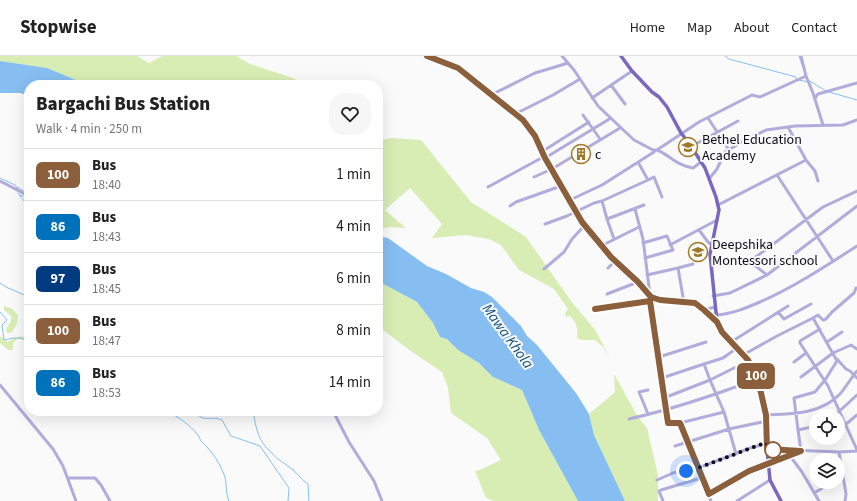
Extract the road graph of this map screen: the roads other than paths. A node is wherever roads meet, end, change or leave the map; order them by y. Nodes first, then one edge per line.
1 (427, 56) edge
2 (562, 56) edge
3 (621, 56) edge
4 (801, 56) edge
5 (567, 62) junction
6 (632, 71) junction
7 (806, 76) junction
8 (580, 79) junction
9 (857, 84) edge
10 (611, 85) junction
11 (813, 93) junction
12 (491, 95) junction
13 (818, 95) junction
14 (592, 98) junction
15 (815, 98) junction
16 (624, 104) dead end
17 (515, 114) junction
18 (583, 115) dead end
19 (611, 118) junction
20 (708, 118) junction
21 (857, 120) edge
22 (738, 121) dead end
23 (589, 122) junction
24 (823, 125) junction
25 (788, 127) junction
26 (620, 128) junction
27 (593, 129) junction
28 (717, 132) junction
29 (681, 133) junction
30 (600, 139) junction
31 (692, 146) junction
32 (656, 150) junction
33 (729, 150) junction
34 (542, 151) junction
35 (545, 157) junction
36 (806, 160) junction
37 (638, 162) junction
38 (701, 162) junction
39 (552, 169) junction
40 (777, 175) junction
41 (534, 177) dead end
42 (709, 179) junction
43 (648, 180) junction
44 (0, 181) edge
45 (818, 181) dead end
46 (561, 186) junction
47 (488, 187) dead end
48 (857, 191) edge
49 (24, 193) edge
50 (662, 196) dead end
51 (570, 200) junction
52 (602, 201) junction
53 (644, 204) dead end
54 (718, 204) junction
55 (510, 206) dead end
56 (857, 206) edge
57 (634, 209) junction
58 (576, 211) junction
59 (607, 219) junction
60 (718, 220) junction
61 (806, 220) junction
62 (545, 224) dead end
63 (585, 225) junction
64 (639, 227) junction
65 (699, 230) junction
66 (817, 237) junction
67 (614, 239) junction
68 (643, 243) junction
69 (670, 245) junction
70 (712, 245) junction
71 (601, 246) junction
72 (857, 246) edge
73 (645, 258) junction
74 (615, 261) junction
75 (833, 261) junction
76 (693, 264) dead end
77 (544, 268) dead end
78 (608, 268) dead end
79 (678, 268) junction
80 (647, 275) junction
81 (767, 275) junction
82 (638, 282) junction
83 (856, 288) edge
84 (607, 294) dead end
85 (650, 295) junction
86 (714, 296) junction
87 (683, 298) dead end
88 (650, 301) junction
89 (811, 304) dead end
90 (788, 306) dead end
91 (715, 307) junction
92 (595, 309) dead end
93 (704, 310) junction
94 (778, 312) junction
95 (716, 315) junction
96 (813, 318) junction
97 (717, 322) junction
98 (820, 329) junction
99 (842, 332) dead end
100 (706, 342) dead end
101 (731, 342) junction
102 (827, 342) junction
103 (737, 348) junction
104 (857, 349) edge
105 (806, 353) junction
106 (834, 354) junction
107 (743, 355) junction
108 (659, 357) junction
109 (748, 360) junction
110 (794, 362) dead end
111 (704, 364) junction
112 (814, 366) junction
113 (857, 371) edge
114 (854, 375) junction
115 (801, 377) dead end
116 (662, 378) junction
117 (857, 378) edge
118 (757, 379) junction
119 (710, 380) junction
120 (825, 380) junction
121 (0, 385) edge
122 (648, 390) dead end
123 (716, 394) junction
124 (857, 395) edge
125 (664, 398) junction
126 (834, 399) junction
127 (838, 409) edge
128 (841, 409) edge
129 (666, 410) junction
130 (724, 412) junction
131 (796, 413) junction
132 (24, 414) edge
133 (648, 414) junction
134 (766, 415) junction
135 (857, 415) edge
136 (26, 416) edge
137 (336, 416) edge
138 (629, 419) dead end
139 (767, 421) junction
140 (680, 423) junction
141 (845, 425) joint
142 (809, 428) edge
143 (729, 429) junction
144 (798, 430) junction
145 (688, 442) junction
146 (767, 444) junction
147 (675, 446) dead end
148 (767, 449) junction
149 (857, 450) edge
150 (801, 451) junction
151 (839, 452) junction
152 (736, 454) junction
153 (790, 456) junction
154 (768, 465) junction
155 (698, 468) junction
156 (68, 478) junction
157 (701, 478) junction
158 (657, 480) dead end
159 (770, 480) junction
160 (821, 489) edge
161 (814, 493) junction
162 (709, 494) junction
163 (76, 501) edge
164 (110, 501) edge
165 (382, 501) edge
166 (663, 501) edge
167 (711, 501) edge
168 (737, 501) edge
169 (781, 501) edge
170 (819, 501) edge
171 (845, 501) edge

1 - 12 street
2 - 5 street
3 - 6 main road
4 - 7 street
5 - 8 street
5 - 12 street
6 - 10 street
6 - 29 main road
7 - 11 street
7 - 20 street
8 - 14 street
8 - 17 street
9 - 13 street
10 - 14 street
10 - 16 street
11 - 13 street
11 - 15 street
12 - 17 street
13 - 15 street
14 - 19 street
15 - 24 street
17 - 34 street
18 - 23 street
19 - 26 street
19 - 27 street
20 - 28 street
20 - 29 street
21 - 24 street
22 - 28 street
23 - 27 street
23 - 34 street
24 - 25 street
25 - 33 street
25 - 36 street
26 - 30 street
26 - 32 street
27 - 30 street
27 - 35 street
28 - 31 street
28 - 33 street
29 - 31 main road
29 - 32 street
30 - 39 street
31 - 38 main road
32 - 37 street
32 - 38 street
33 - 42 street
34 - 35 street
35 - 39 street
35 - 47 street
36 - 40 street
36 - 45 street
37 - 43 street
37 - 51 street
38 - 42 main road
39 - 41 street
39 - 46 street
40 - 54 street
40 - 61 street
42 - 54 main road
43 - 50 street
43 - 52 street
44 - 49 street
46 - 51 street
46 - 55 street
48 - 61 street
51 - 58 street
52 - 58 street
52 - 59 street
53 - 57 street
54 - 60 main road
56 - 66 street
57 - 59 street
57 - 64 street
58 - 62 street
58 - 63 street
59 - 67 street
60 - 65 street
60 - 70 main road
61 - 66 street
61 - 81 street
63 - 71 street
63 - 77 street
64 - 67 street
64 - 68 street
65 - 69 street
65 - 70 street
66 - 75 street
66 - 81 street
67 - 71 street
68 - 69 street
68 - 73 street
69 - 73 street
70 - 86 main road
71 - 74 street
72 - 75 street
73 - 80 street
74 - 78 street
74 - 82 street
75 - 95 street
76 - 79 street
79 - 80 street
79 - 87 street
80 - 85 street
81 - 86 street
82 - 84 street
82 - 85 street
83 - 96 street
85 - 88 street
85 - 93 street
86 - 91 main road
88 - 92 street
88 - 108 street
89 - 94 street
90 - 94 street
91 - 93 street
91 - 95 main road
93 - 97 street
94 - 101 street
95 - 97 main road
96 - 98 street
96 - 107 street
97 - 101 main road
98 - 102 street
98 - 105 street
99 - 102 street
100 - 108 street
101 - 103 main road
102 - 106 street
103 - 107 main road
103 - 111 street
104 - 106 street
105 - 110 street
105 - 112 street
106 - 112 street
106 - 114 street
106 - 120 street
107 - 109 main road
108 - 116 street
109 - 118 main road
109 - 119 street
111 - 116 street
111 - 119 street
112 - 115 street
112 - 120 street
113 - 114 street
114 - 117 street
114 - 126 street
116 - 125 street
118 - 123 street
118 - 134 main road
119 - 123 street
119 - 125 street
120 - 126 street
120 - 131 street
121 - 132 street
122 - 133 street
123 - 129 street
123 - 130 street
124 - 128 street
125 - 129 street
126 - 127 street
126 - 131 street
129 - 133 street
129 - 140 street
130 - 140 street
130 - 143 street
131 - 134 street
131 - 144 street
133 - 138 street
134 - 139 main road
135 - 141 street
136 - 156 street
137 - 165 street
139 - 143 street
139 - 146 main road
140 - 145 street
141 - 149 street
142 - 144 street
143 - 145 street
143 - 152 street
144 - 150 street
145 - 147 street
145 - 155 street
146 - 148 main road
146 - 152 street
148 - 150 street
148 - 154 main road
149 - 151 street
150 - 151 street
150 - 153 street
151 - 171 street
152 - 155 street
153 - 154 street
153 - 161 street
154 - 159 main road
154 - 162 street
155 - 157 street
155 - 158 street
156 - 163 street
156 - 164 street
157 - 162 street
157 - 166 street
159 - 168 street
159 - 169 main road
160 - 161 street
161 - 170 street
162 - 167 street

